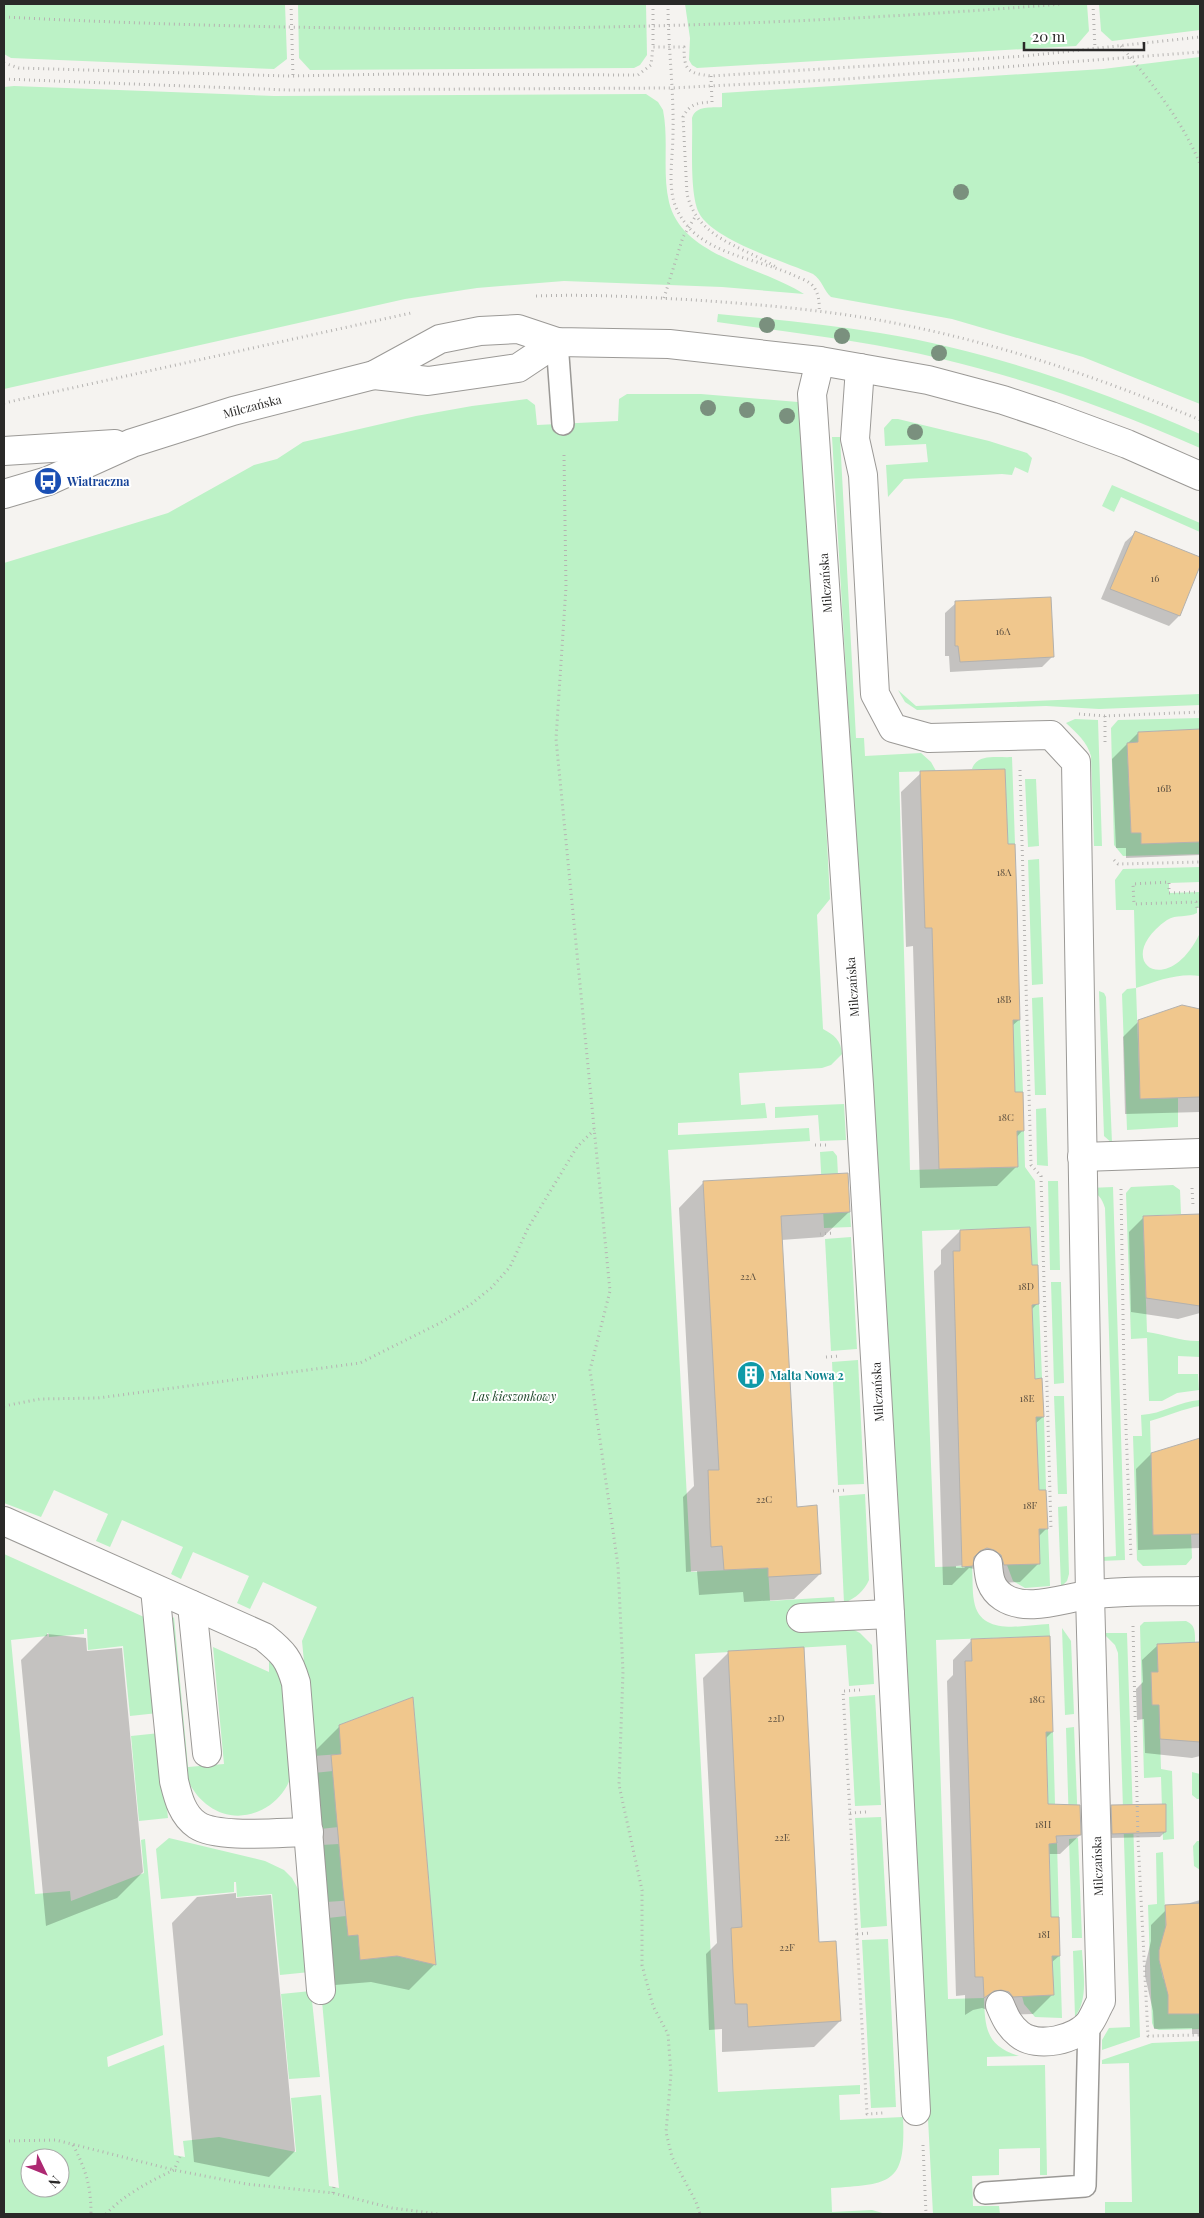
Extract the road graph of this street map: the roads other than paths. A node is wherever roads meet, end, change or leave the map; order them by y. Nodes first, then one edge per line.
1 (557, 342) junction
2 (820, 361) junction
3 (860, 368) junction
4 (374, 375) junction
5 (564, 424) road end
6 (132, 443) junction
7 (4, 451) edge
8 (1200, 476) edge
9 (4, 494) edge
10 (1200, 1153) edge
11 (1082, 1158) junction
12 (4, 1521) edge
13 (988, 1564) dead end
14 (155, 1589) junction
15 (1200, 1591) edge
16 (1090, 1594) junction
17 (192, 1605) junction
18 (890, 1614) junction
19 (801, 1618) dead end
20 (207, 1753) dead end
21 (309, 1832) junction
22 (321, 1990) dead end
23 (1000, 2005) dead end
24 (1089, 2023) junction
25 (916, 2111) dead end
26 (984, 2193) dead end

1 - 2 street, Milczańska
1 - 4 street, Milczańska
1 - 4 street, Milczańska
1 - 5 lane
2 - 3 street, Milczańska
2 - 18 street, Milczańska
3 - 8 street, Milczańska
3 - 11 street, Milczańska
4 - 6 street, Milczańska
6 - 7 street, Milczańska
6 - 9 street, Milczańska
10 - 11 street
11 - 16 street, Milczańska
12 - 14 street
13 - 16 street
14 - 17 street
14 - 21 street
15 - 16 street
16 - 24 street, Milczańska
17 - 20 street
17 - 21 street
18 - 19 street
18 - 25 street, Milczańska
21 - 22 street
23 - 24 street, Milczańska
24 - 26 lane

